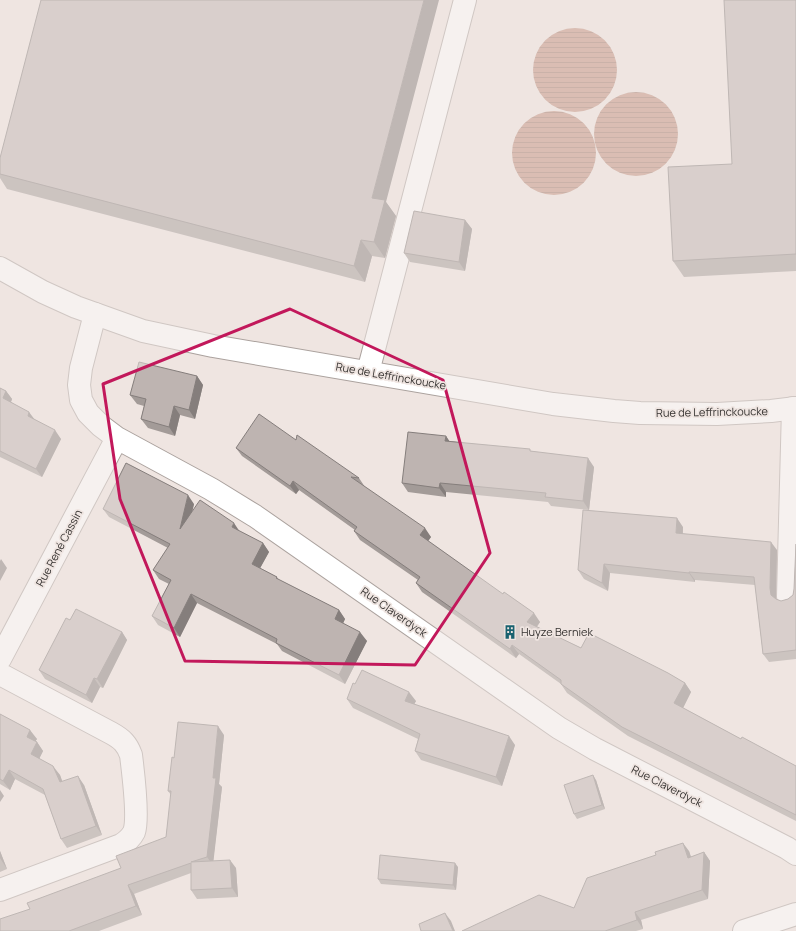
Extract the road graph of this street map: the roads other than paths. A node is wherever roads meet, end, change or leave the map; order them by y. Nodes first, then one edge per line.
1 (465, 0) edge
2 (0, 268) edge
3 (95, 314) junction
4 (368, 372) junction
5 (795, 408) edge
6 (118, 438) junction
7 (788, 597) edge
8 (0, 659) edge
9 (0, 674) edge
10 (796, 854) edge
11 (0, 890) edge
12 (796, 914) edge
13 (744, 931) edge

1 - 4 street
2 - 3 street, Rue de Leffrinckoucke
3 - 4 street, Rue de Leffrinckoucke
3 - 6 street, Rue Claverdyck
4 - 5 street, Rue de Leffrinckoucke
5 - 7 street
6 - 8 street, Rue René Cassin
6 - 10 street, Rue Claverdyck
9 - 11 street
12 - 13 street

